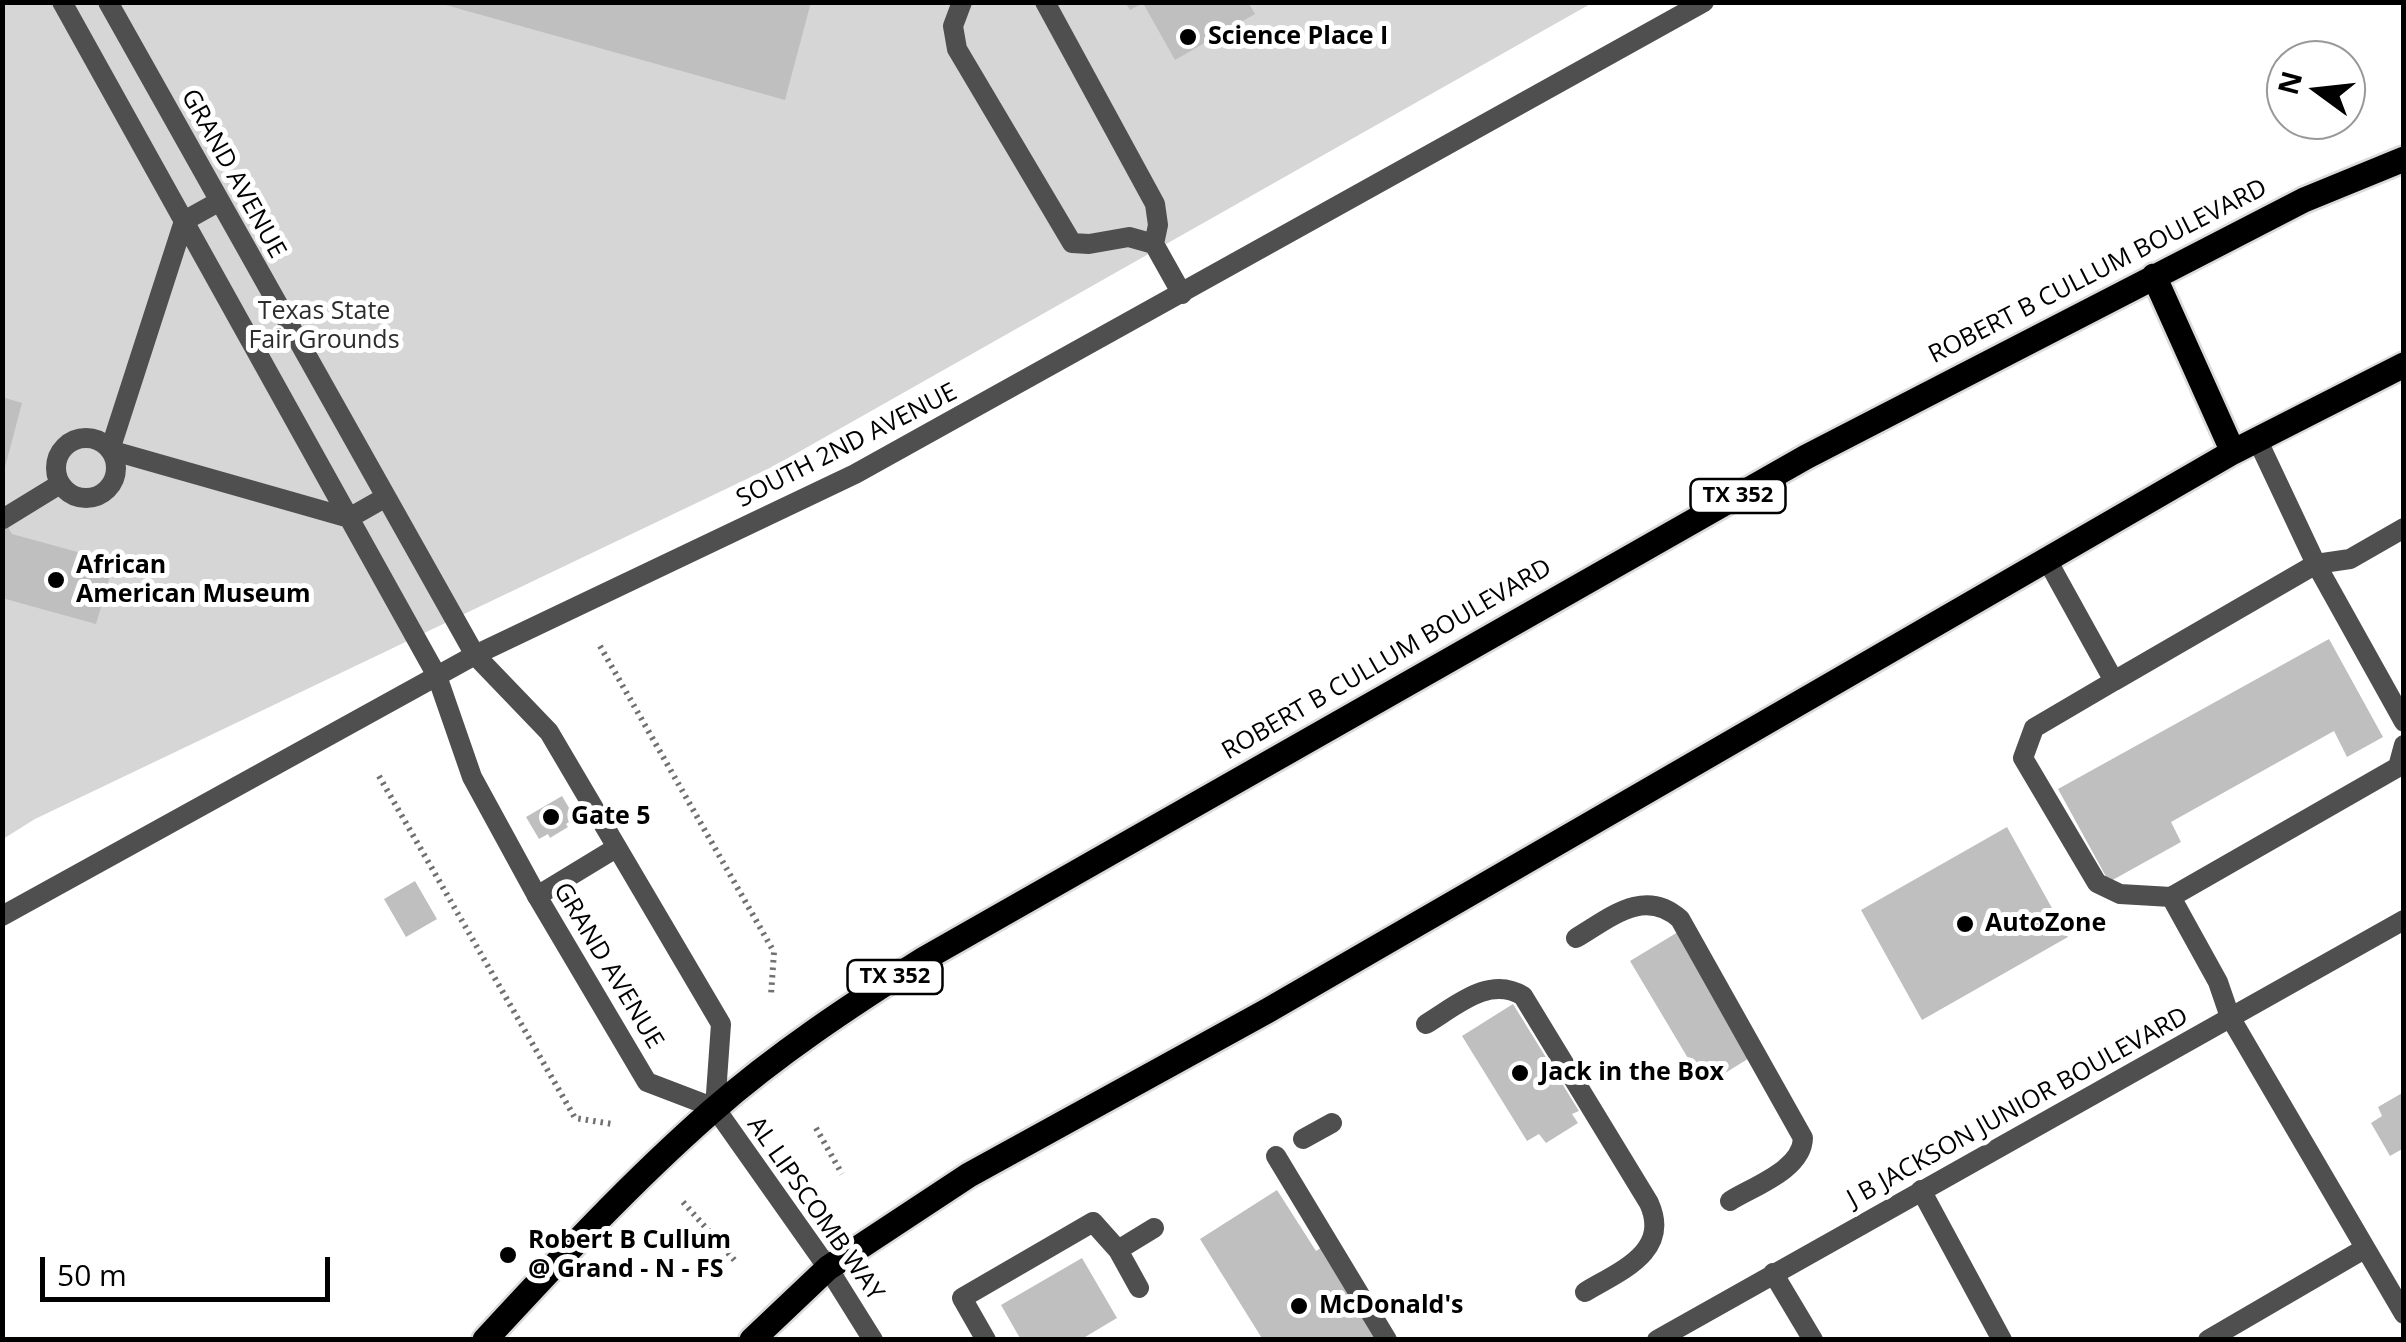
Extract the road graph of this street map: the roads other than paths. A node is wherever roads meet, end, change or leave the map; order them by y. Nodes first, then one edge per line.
1 (62, 2) edge
2 (108, 2) edge
3 (962, 2) edge
4 (1045, 2) edge
5 (1704, 2) edge
6 (2404, 159) edge
7 (220, 201) junction
8 (184, 221) junction
9 (1154, 244) junction
10 (2154, 276) junction
11 (1182, 294) junction
12 (2404, 365) edge
13 (2257, 440) junction
14 (110, 450) junction
15 (2233, 452) junction
16 (60, 484) junction
17 (386, 498) junction
18 (3, 518) edge
19 (350, 518) junction
20 (2404, 528) edge
21 (2046, 558) junction
22 (2316, 564) junction
23 (475, 654) junction
24 (437, 676) junction
25 (2114, 681) junction
26 (2404, 722) edge
27 (2404, 746) edge
28 (616, 848) junction
29 (537, 896) junction
30 (2171, 896) junction
31 (6, 910) edge
32 (2404, 920) edge
33 (1576, 938) dead end
34 (2230, 1017) junction
35 (1426, 1024) dead end
36 (715, 1108) junction
37 (1332, 1123) dead end
38 (1303, 1139) dead end
39 (1276, 1156) dead end
40 (1921, 1190) junction
41 (1730, 1201) dead end
42 (1154, 1228) dead end
43 (2364, 1249) junction
44 (1118, 1250) junction
45 (828, 1268) junction
46 (1772, 1274) junction
47 (1139, 1288) dead end
48 (1584, 1292) dead end
49 (2404, 1314) edge
50 (485, 1340) edge
51 (752, 1340) edge
52 (873, 1340) edge
53 (986, 1340) edge
54 (1387, 1340) edge
55 (1657, 1340) edge
56 (1813, 1340) edge
57 (2002, 1340) edge
58 (2208, 1340) edge

1 - 8 street, GRAND AVENUE
2 - 7 street, GRAND AVENUE
3 - 9 street
4 - 9 street
5 - 11 street, SOUTH 2ND AVENUE
6 - 10 main road, ROBERT B CULLUM BOULEVARD / TX 352
7 - 8 street
7 - 17 street, GRAND AVENUE
8 - 14 street
8 - 19 street, GRAND AVENUE
9 - 11 street
10 - 15 main road
10 - 36 main road, ROBERT B CULLUM BOULEVARD / TX 352
11 - 23 street, SOUTH 2ND AVENUE
12 - 13 main road
13 - 15 main road
13 - 22 street
14 - 16 street
14 - 16 street
14 - 19 street
15 - 21 main road
16 - 18 street
17 - 19 street
17 - 23 street, GRAND AVENUE
19 - 24 street, GRAND AVENUE
20 - 22 street
21 - 25 street
21 - 45 main road
22 - 25 street
22 - 26 street
23 - 24 street, SOUTH 2ND AVENUE
23 - 28 street, GRAND AVENUE
24 - 29 street, GRAND AVENUE
24 - 31 street, SOUTH 2ND AVENUE
25 - 30 street
27 - 30 street
28 - 29 street
28 - 36 street, GRAND AVENUE
29 - 36 street, GRAND AVENUE
30 - 34 street
32 - 34 street, J B JACKSON JUNIOR BOULEVARD
33 - 41 street
34 - 40 street, J B JACKSON JUNIOR BOULEVARD
34 - 43 street
35 - 48 street
36 - 45 street, AL LIPSCOMB WAY
36 - 50 main road, ROBERT B CULLUM BOULEVARD / TX 352
37 - 38 street
39 - 54 street
40 - 46 street, J B JACKSON JUNIOR BOULEVARD
40 - 57 street
42 - 44 street
43 - 49 street
43 - 58 street
44 - 47 street
44 - 53 street
45 - 51 main road
45 - 52 street, AL LIPSCOMB WAY
46 - 55 street, J B JACKSON JUNIOR BOULEVARD
46 - 56 street

